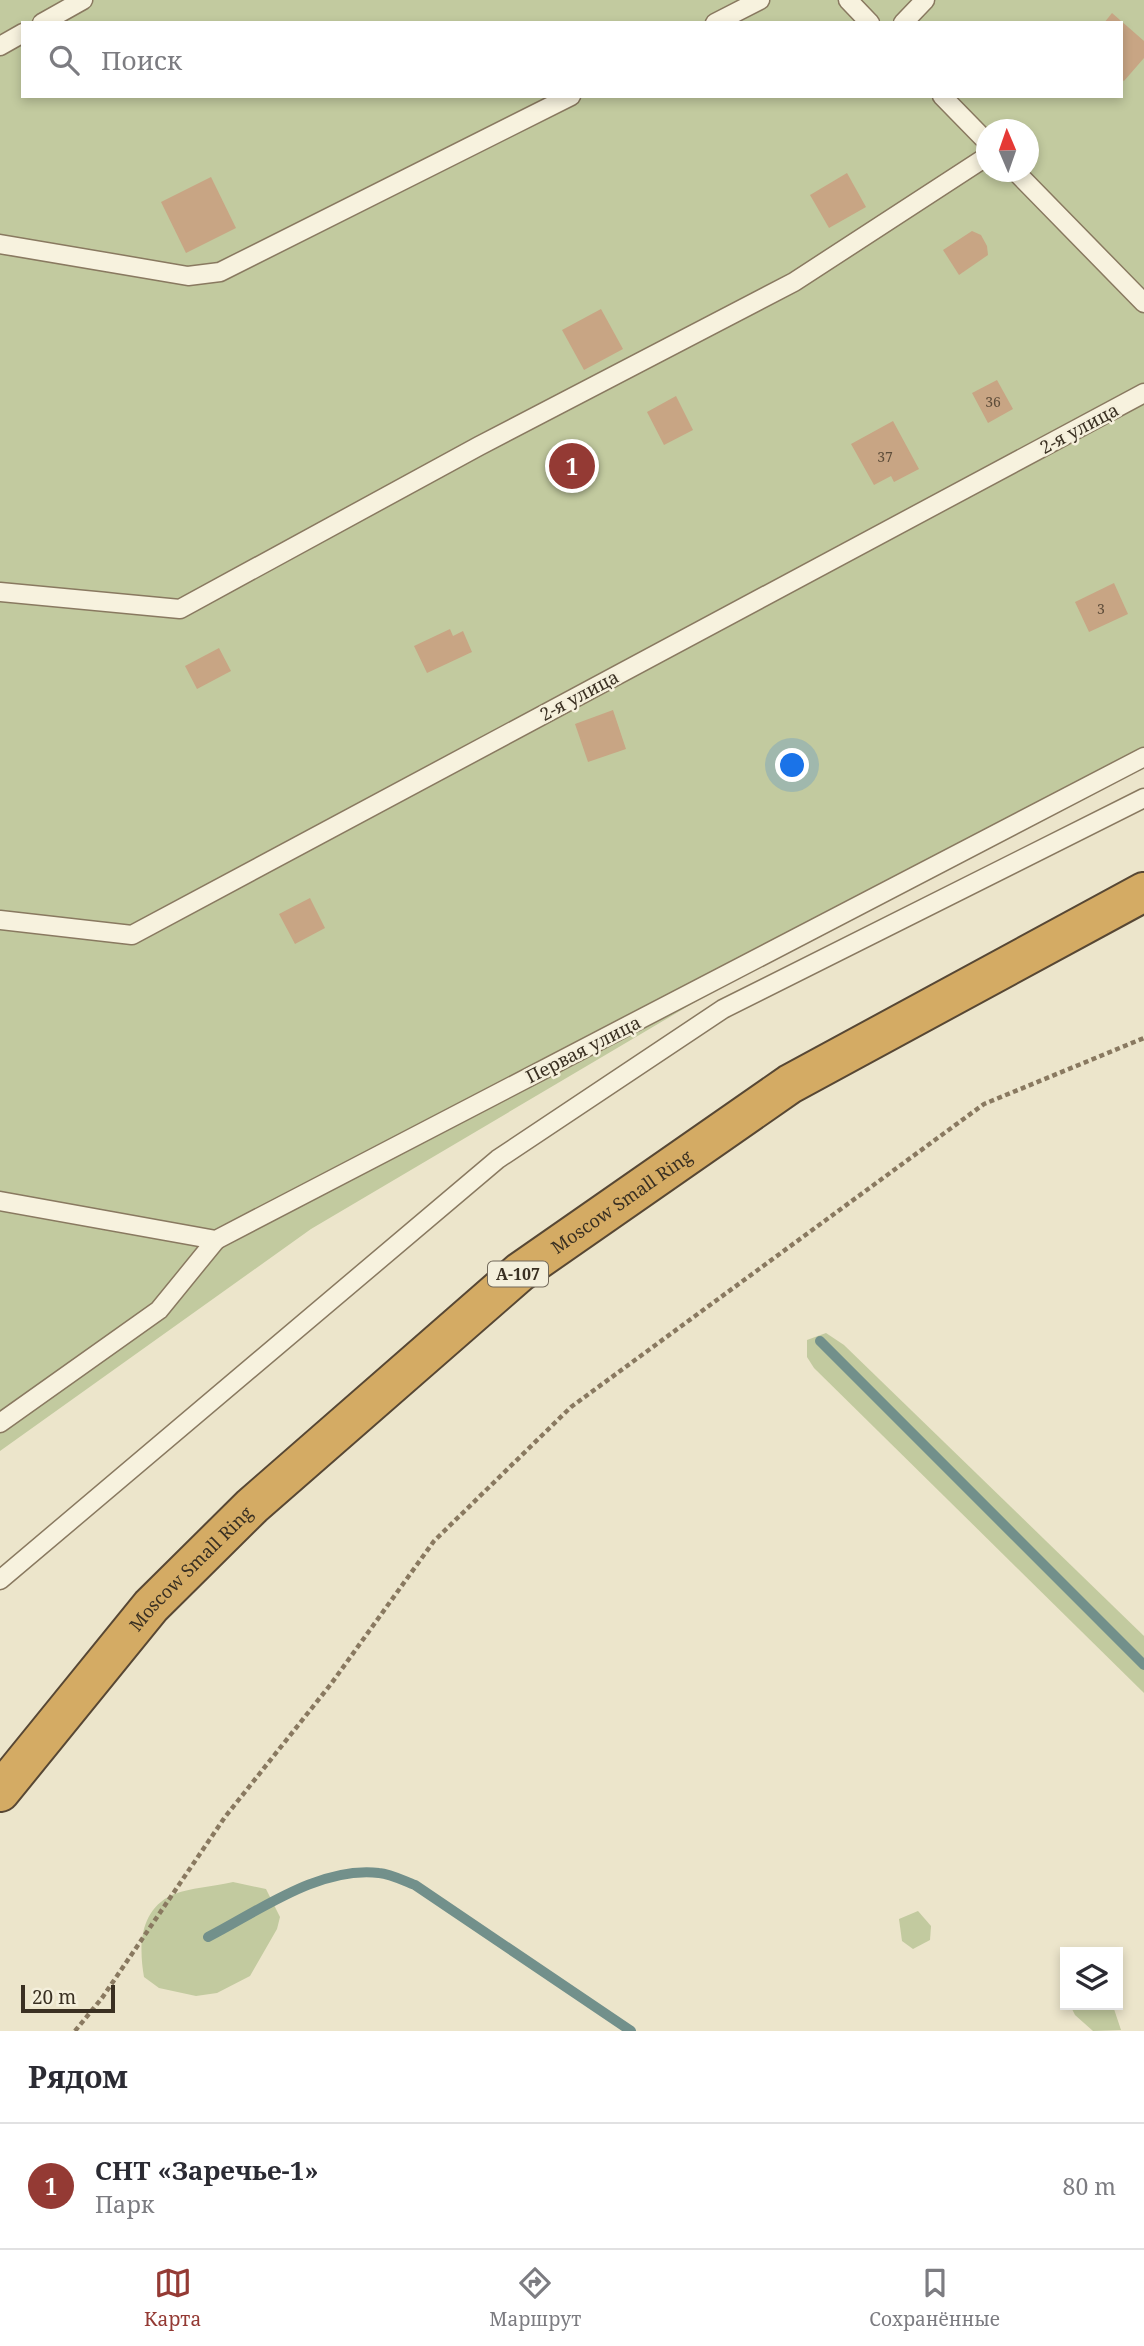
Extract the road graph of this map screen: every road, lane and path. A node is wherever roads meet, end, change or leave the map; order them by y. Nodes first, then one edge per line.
1 (83, 0) edge
2 (760, 0) edge
3 (848, 0) edge
4 (925, 0) edge
5 (46, 21) edge
6 (719, 21) edge
7 (868, 21) edge
8 (905, 21) edge
9 (21, 34) edge
10 (0, 46) edge
11 (566, 98) edge
12 (944, 98) edge
13 (976, 131) edge
14 (976, 164) edge
15 (1026, 182) edge
16 (0, 244) edge
17 (1144, 303) edge
18 (1144, 393) edge
19 (0, 592) edge
20 (1144, 757) edge
21 (1144, 798) edge
22 (1144, 892) edge
23 (0, 920) edge
24 (1144, 1038) edge
25 (0, 1201) edge
26 (216, 1240) junction
27 (0, 1423) edge
28 (0, 1580) edge
29 (0, 1792) edge
30 (75, 2031) edge

1 - 5 lane
2 - 6 lane
3 - 7 lane
4 - 8 lane
9 - 10 lane
11 - 16 lane
12 - 13 lane
14 - 19 lane
15 - 17 lane
18 - 23 lane, 2-я улица
20 - 26 lane, Первая улица
21 - 28 lane
22 - 29 highway, Moscow Small Ring / А-107
24 - 30 path
25 - 26 lane
26 - 27 lane

